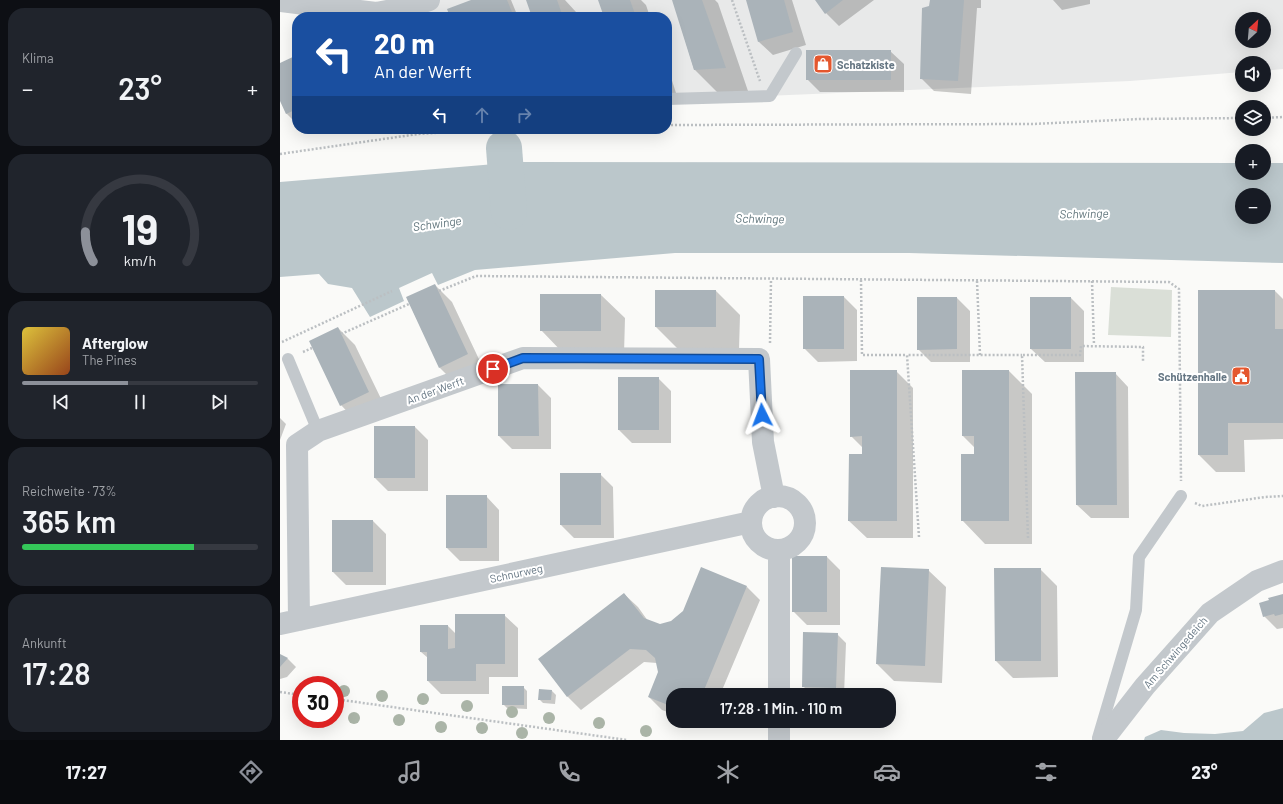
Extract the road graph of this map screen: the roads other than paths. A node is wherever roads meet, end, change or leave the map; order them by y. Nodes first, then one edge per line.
1 (429, 0) edge
2 (280, 1) edge
3 (354, 12) edge
4 (369, 12) edge
5 (796, 53) dead end
6 (672, 99) edge
7 (288, 359) dead end
8 (318, 431) junction
9 (1181, 496) road end
10 (774, 497) junction
11 (751, 522) junction
12 (779, 550) junction
13 (1283, 571) edge
14 (289, 622) edge
15 (779, 688) edge
16 (779, 728) edge
17 (779, 740) edge
18 (1097, 740) edge
19 (1103, 740) edge

1 - 4 street
2 - 3 street
5 - 6 lane
7 - 8 lane
8 - 10 street, An der Werft
8 - 14 street, An der Werft
9 - 18 lane
10 - 11 street
10 - 12 street
11 - 12 street
11 - 14 street, Schnurweg
12 - 15 street
13 - 19 street, Am Schwingedeich
16 - 17 street

